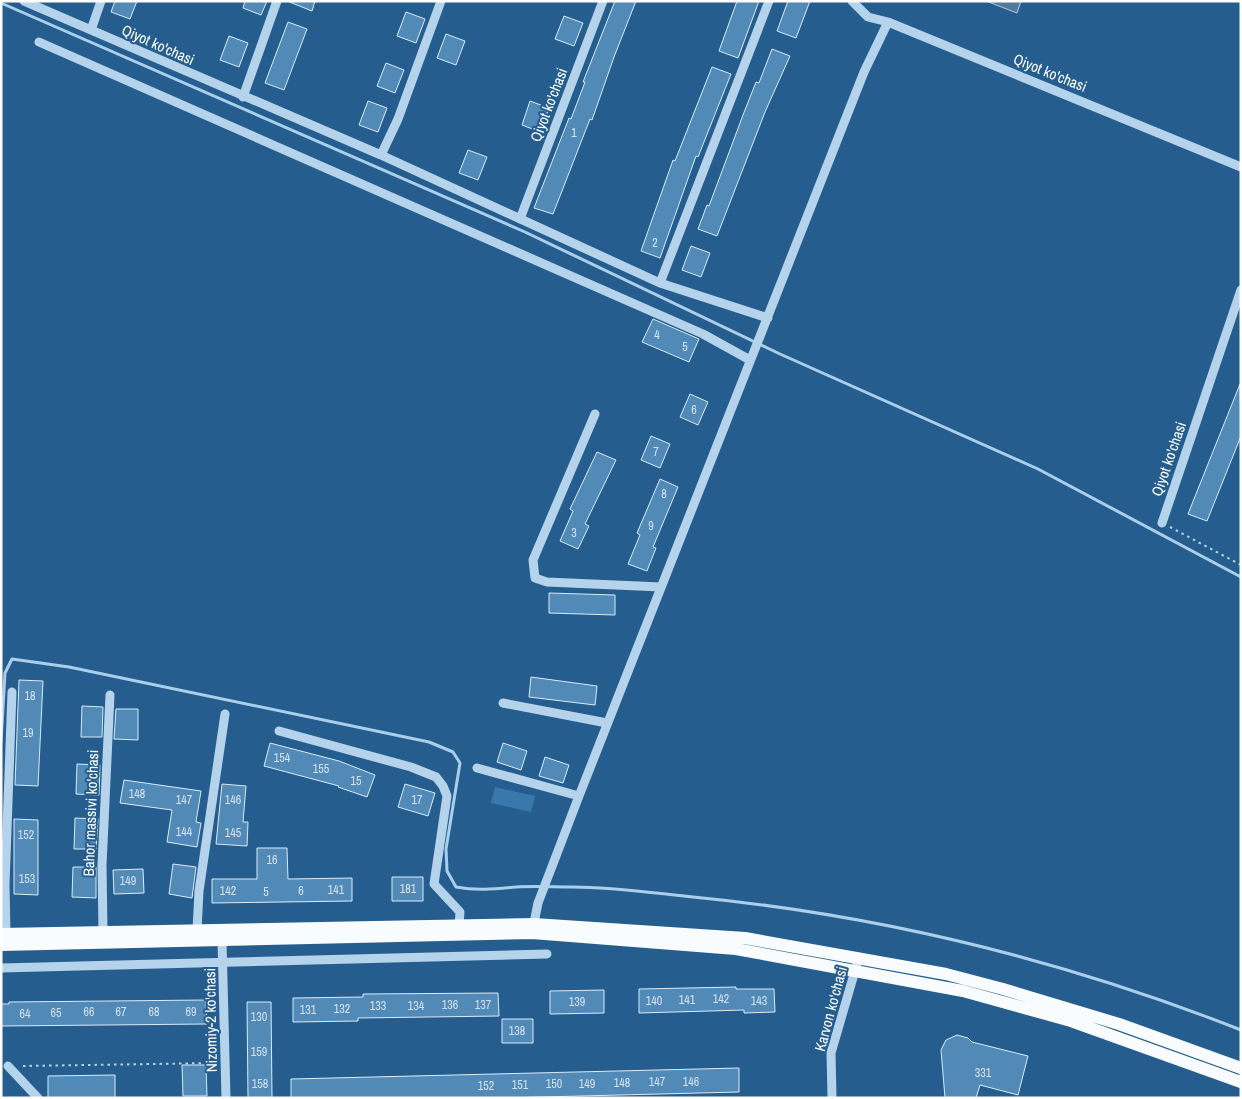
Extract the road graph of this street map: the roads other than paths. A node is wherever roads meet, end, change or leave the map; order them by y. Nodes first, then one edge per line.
1 (24, 1) edge
2 (101, 1) edge
3 (277, 1) edge
4 (441, 1) edge
5 (603, 1) edge
6 (769, 1) edge
7 (852, 1) edge
8 (888, 22) junction
9 (91, 30) junction
10 (39, 42) dead end
11 (242, 97) junction
12 (381, 155) junction
13 (1241, 167) edge
14 (520, 219) junction
15 (660, 283) junction
16 (1241, 290) edge
17 (768, 318) junction
18 (750, 360) junction
19 (595, 414) dead end
20 (1162, 523) road end
21 (661, 587) junction
22 (12, 692) dead end
23 (110, 695) dead end
24 (502, 703) dead end
25 (225, 714) dead end
26 (607, 723) junction
27 (278, 731) dead end
28 (477, 768) dead end
29 (579, 796) junction
30 (459, 926) junction
31 (533, 929) junction
32 (197, 930) junction
33 (103, 932) junction
34 (3, 938) edge
35 (222, 941) junction
36 (547, 954) dead end
37 (223, 961) junction
38 (857, 963) junction
39 (1, 968) edge
40 (8, 1066) road end
41 (1241, 1068) edge
42 (1241, 1082) edge
43 (38, 1098) edge
44 (226, 1098) edge
45 (832, 1098) edge

1 - 9 street, Qiyot ko'chasi
2 - 9 street
3 - 11 street
4 - 12 street
5 - 14 street, Qiyot ko'chasi
6 - 15 street
7 - 8 street, Qiyot ko'chasi
8 - 13 street, Qiyot ko'chasi
8 - 17 street
9 - 11 street, Qiyot ko'chasi
10 - 18 street
11 - 12 street, Qiyot ko'chasi
12 - 14 street, Qiyot ko'chasi
14 - 15 street, Qiyot ko'chasi
15 - 17 street, Qiyot ko'chasi
16 - 20 street, Qiyot ko'chasi
17 - 18 street
18 - 21 street
19 - 21 street
21 - 26 street
22 - 34 street
23 - 33 street, Bahor massivi ko'chasi
24 - 26 street
25 - 32 street
26 - 29 street
27 - 30 street
28 - 29 street
29 - 31 street
30 - 31 main road
30 - 32 main road
31 - 35 main road
31 - 38 main road
32 - 33 main road
33 - 34 main road
34 - 35 main road
35 - 37 street, Nizomiy-2 ko'chasi
36 - 37 street
37 - 39 street
37 - 44 street, Nizomiy-2 ko'chasi
38 - 41 main road
38 - 42 main road
38 - 45 street, Karvon ko'chasi
40 - 43 street

